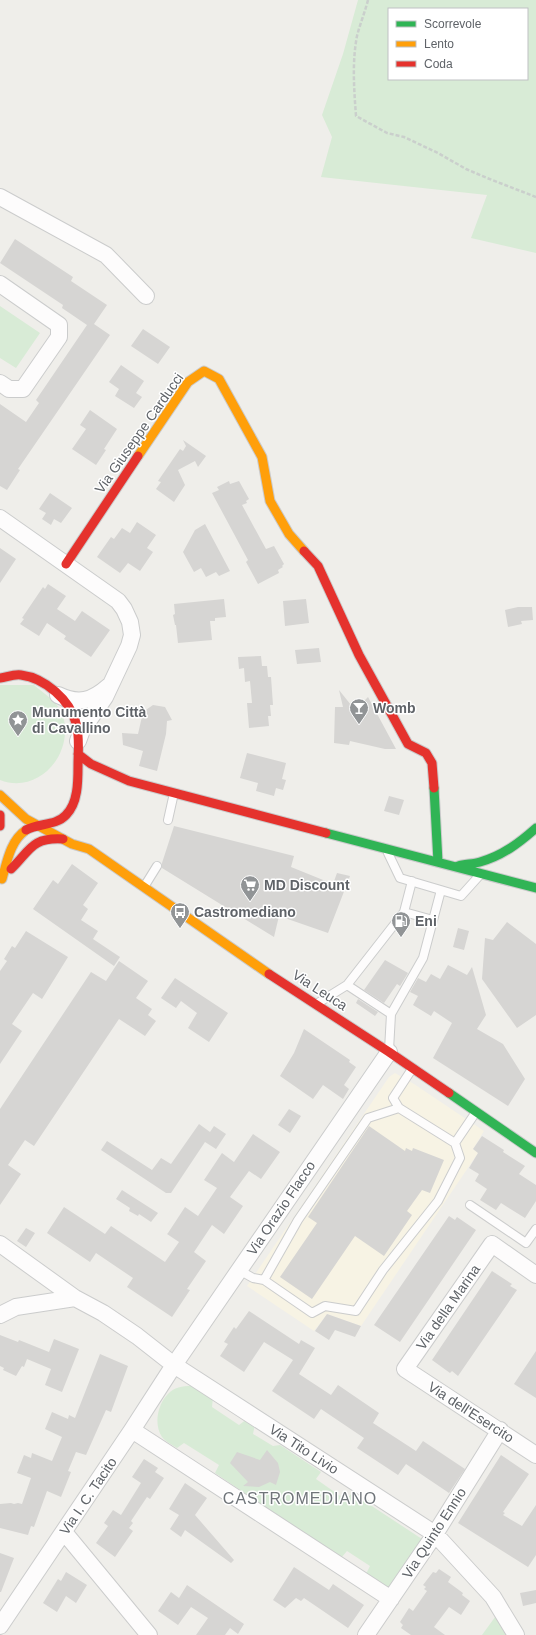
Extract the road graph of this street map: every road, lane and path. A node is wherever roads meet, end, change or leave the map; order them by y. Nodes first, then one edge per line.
1 (368, 0) edge
2 (536, 197) edge
3 (0, 198) edge
4 (0, 284) edge
5 (146, 296) dead end
6 (0, 382) edge
7 (0, 518) edge
8 (66, 564) junction
9 (0, 678) edge
10 (110, 685) junction
11 (57, 695) junction
12 (78, 747) junction
13 (106, 780) dead end
14 (129, 780) junction
15 (89, 785) dead end
16 (78, 789) junction
17 (174, 793) junction
18 (0, 795) edge
19 (75, 800) junction
20 (0, 815) edge
21 (168, 820) dead end
22 (75, 821) dead end
23 (0, 826) edge
24 (38, 826) junction
25 (536, 828) edge
26 (81, 838) dead end
27 (63, 839) junction
28 (89, 849) junction
29 (386, 849) junction
30 (438, 862) junction
31 (156, 866) dead end
32 (455, 866) junction
33 (481, 874) junction
34 (1, 880) edge
35 (412, 881) junction
36 (144, 888) junction
37 (536, 888) edge
38 (441, 890) junction
39 (404, 912) junction
40 (433, 920) junction
41 (347, 985) junction
42 (316, 1005) junction
43 (391, 1014) junction
44 (389, 1052) junction
45 (413, 1068) junction
46 (399, 1108) junction
47 (476, 1111) junction
48 (455, 1143) junction
49 (536, 1153) edge
50 (470, 1205) dead end
51 (536, 1229) edge
52 (0, 1244) edge
53 (239, 1270) junction
54 (536, 1275) edge
55 (264, 1280) junction
56 (75, 1298) junction
57 (0, 1315) edge
58 (174, 1364) junction
59 (405, 1369) joint
60 (132, 1430) junction
61 (500, 1430) junction
62 (534, 1448) edge
63 (64, 1532) junction
64 (435, 1534) junction
65 (391, 1599) junction
66 (0, 1626) edge
67 (149, 1635) edge
68 (366, 1635) edge
69 (516, 1635) edge

1 - 2 path
3 - 5 street
4 - 6 street
7 - 8 street
8 - 10 street
8 - 30 street, Via Giuseppe Carducci
9 - 11 street
10 - 11 street
10 - 12 street
11 - 12 street
12 - 14 street
12 - 16 street
13 - 14 street
14 - 17 street
15 - 16 street
16 - 19 street
17 - 21 lane
17 - 29 street
18 - 24 street, Via Leuca
19 - 22 street
19 - 24 street
20 - 23 street
24 - 27 street, Via Leuca
24 - 34 street
25 - 32 street
26 - 28 street, Via Leuca
27 - 28 street, Via Leuca
27 - 34 street
28 - 36 street, Via Leuca
29 - 30 street
29 - 35 lane
30 - 32 street
31 - 36 lane
32 - 33 street
33 - 37 street
33 - 38 lane
35 - 38 lane
35 - 39 lane
36 - 42 street, Via Leuca
38 - 40 lane
39 - 40 lane
39 - 41 lane
40 - 43 lane
41 - 42 lane
41 - 43 lane
42 - 44 street, Via Leuca
43 - 44 lane
44 - 45 street, Via Leuca
44 - 53 street, Via Orazio Flacco
45 - 46 lane
45 - 47 street, Via Leuca
46 - 48 lane
46 - 55 lane
47 - 48 lane
47 - 49 street, Via Leuca
48 - 55 lane
50 - 51 lane
52 - 56 street, Via Tito Livio
53 - 55 lane
53 - 58 street, Via Orazio Flacco
54 - 59 street, Via della Marina
56 - 57 street
56 - 58 street, Via Tito Livio
58 - 60 street, Via I. C. Tacito
58 - 64 street, Via Tito Livio
59 - 61 street, Via dell'Esercito
60 - 63 street, Via I. C. Tacito
60 - 65 street
61 - 62 street, Via dell'Esercito
61 - 64 street, Via Quinto Ennio
63 - 66 street, Via I. C. Tacito
63 - 67 street
64 - 65 street, Via Quinto Ennio
64 - 69 street, Via Tito Livio
65 - 68 street, Via Quinto Ennio

